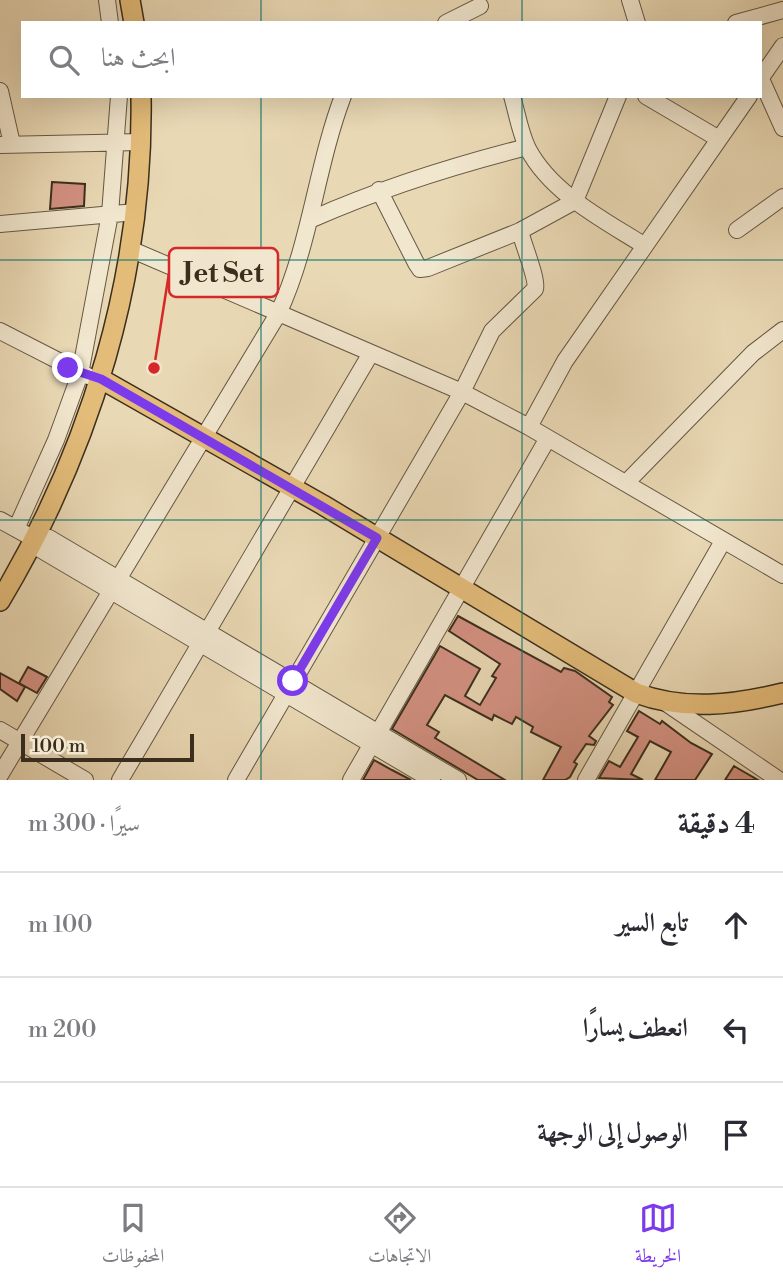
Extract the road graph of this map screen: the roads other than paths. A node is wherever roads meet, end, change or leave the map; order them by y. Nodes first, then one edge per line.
1 (107, 0) edge
2 (130, 0) edge
3 (630, 0) edge
4 (479, 3) edge
5 (783, 10) edge
6 (110, 21) edge
7 (134, 21) edge
8 (449, 21) edge
9 (485, 21) edge
10 (635, 21) edge
11 (743, 21) edge
12 (783, 46) edge
13 (762, 76) edge
14 (762, 83) edge
15 (0, 92) edge
16 (119, 98) edge
17 (141, 98) edge
18 (342, 98) edge
19 (513, 98) edge
20 (617, 98) edge
21 (649, 98) edge
22 (747, 98) edge
23 (783, 128) edge
24 (719, 139) junction
25 (117, 140) junction
26 (141, 142) junction
27 (6, 144) edge
28 (527, 148) junction
29 (379, 190) junction
30 (783, 197) edge
31 (575, 201) junction
32 (136, 212) junction
33 (110, 214) junction
34 (312, 219) junction
35 (0, 224) edge
36 (737, 230) dead end
37 (520, 231) junction
38 (645, 246) junction
39 (130, 249) junction
40 (278, 314) junction
41 (783, 330) edge
42 (0, 331) edge
43 (371, 353) junction
44 (80, 373) junction
45 (101, 379) junction
46 (462, 392) junction
47 (529, 427) junction
48 (204, 436) junction
49 (548, 438) junction
50 (626, 484) junction
51 (292, 488) junction
52 (0, 520) edge
53 (29, 536) junction
54 (377, 538) junction
55 (723, 541) junction
56 (781, 572) edge
57 (116, 583) junction
58 (462, 588) junction
59 (0, 601) edge
60 (204, 637) junction
61 (290, 687) junction
62 (636, 692) junction
63 (783, 693) edge
64 (663, 701) junction
65 (749, 701) junction
66 (783, 705) edge
67 (0, 730) edge
68 (375, 738) junction
69 (20, 741) junction
70 (0, 775) edge
71 (85, 780) edge
72 (120, 780) edge
73 (236, 780) edge
74 (351, 780) edge
75 (432, 780) edge
76 (458, 780) edge
77 (586, 780) edge
78 (779, 780) edge

1 - 6 street
2 - 7 main road
3 - 10 street
4 - 8 street
4 - 9 street
5 - 11 street
12 - 13 street
14 - 23 street
15 - 27 street
16 - 25 street
17 - 26 main road
18 - 34 street
19 - 28 street
20 - 31 street
21 - 24 street
22 - 24 street
24 - 38 street
25 - 26 street
25 - 27 street
25 - 33 street
26 - 32 main road
28 - 29 street
28 - 31 street
29 - 34 street
29 - 37 street
30 - 36 street
31 - 37 street
31 - 38 street
32 - 33 street
32 - 39 main road
33 - 35 street
33 - 44 street
34 - 40 street
37 - 46 street
38 - 47 street
39 - 40 street
39 - 45 main road
40 - 43 street
40 - 48 street
41 - 50 street
42 - 44 street
43 - 46 street
43 - 51 street
44 - 45 street
44 - 53 street
45 - 48 main road
45 - 53 main road
46 - 47 street
46 - 54 street
47 - 49 street
48 - 51 main road
48 - 57 street
49 - 50 street
49 - 58 street
50 - 55 street
51 - 54 main road
51 - 60 street
52 - 53 street
53 - 57 street
53 - 59 main road
54 - 58 main road
54 - 61 street
55 - 56 street
55 - 62 street
57 - 60 street
57 - 69 street
58 - 62 main road
58 - 68 street
60 - 61 street
60 - 72 street
61 - 68 street
61 - 73 street
62 - 64 main road
62 - 77 street
63 - 65 main road
64 - 65 main road
64 - 78 street
65 - 66 main road
67 - 69 street
68 - 74 street
68 - 75 street
68 - 76 street
69 - 70 street
69 - 71 street

